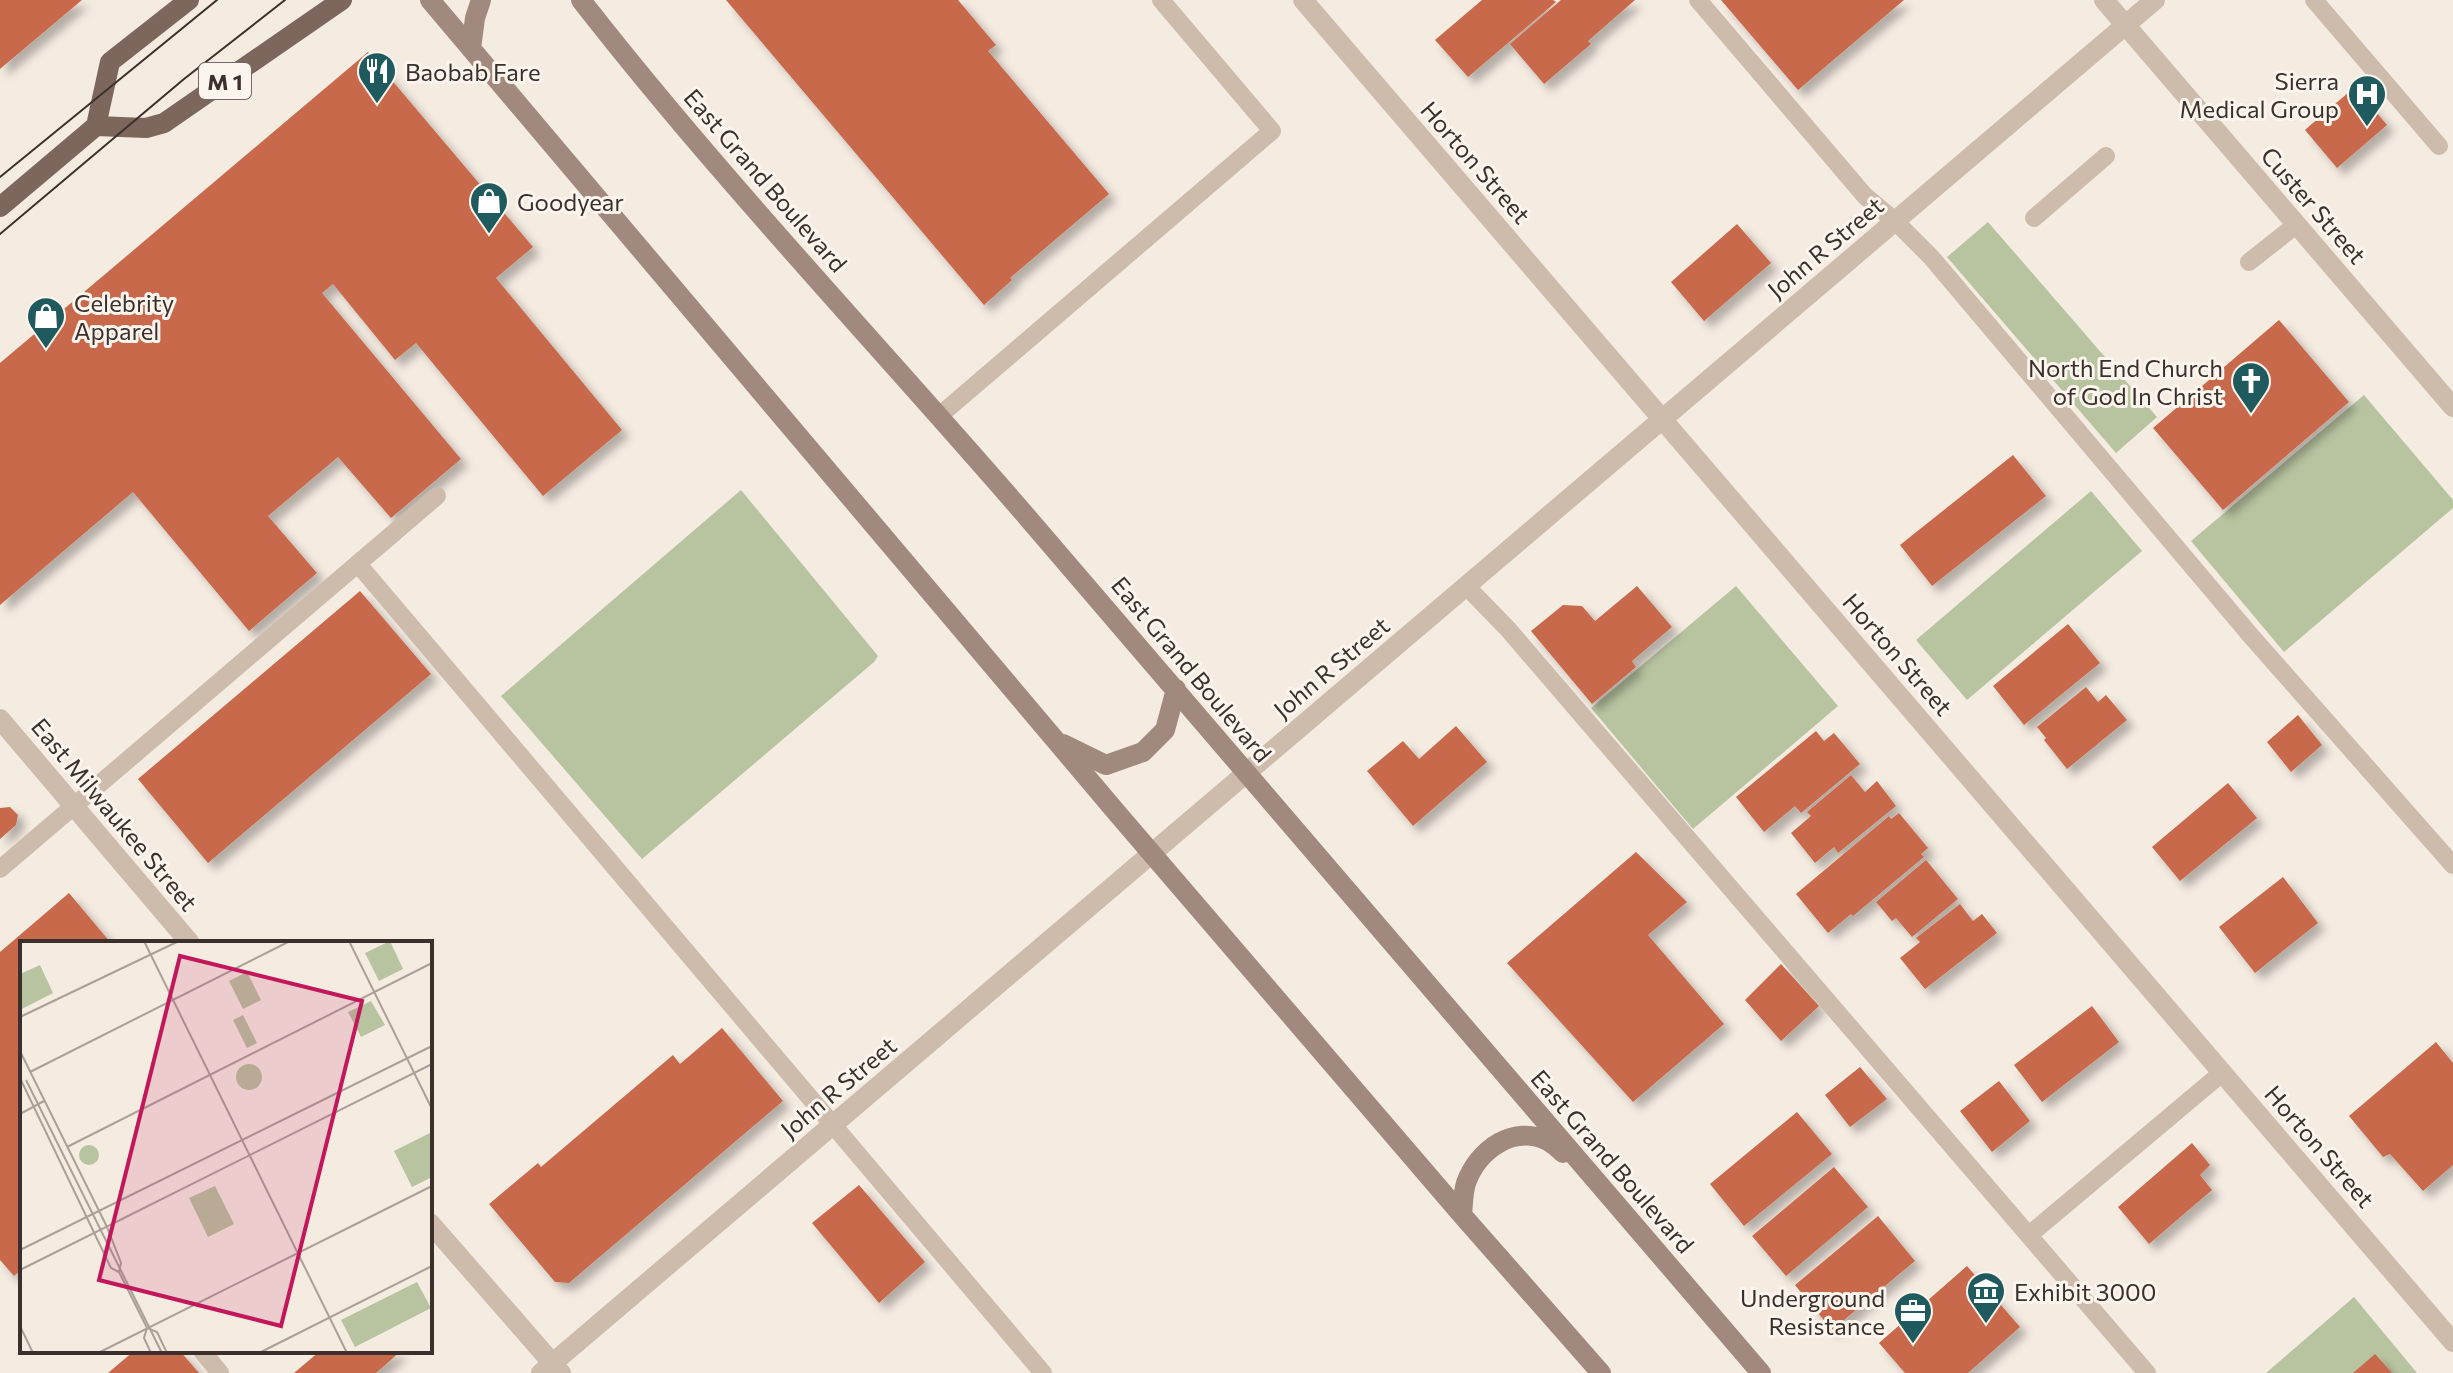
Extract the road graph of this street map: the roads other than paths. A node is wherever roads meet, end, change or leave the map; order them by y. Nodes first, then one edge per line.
1 (189, 0) edge
2 (342, 0) edge
3 (430, 0) edge
4 (481, 0) edge
5 (581, 0) edge
6 (1161, 0) edge
7 (1303, 0) edge
8 (1698, 0) edge
9 (2104, 0) edge
10 (2155, 0) edge
11 (2314, 0) edge
12 (2125, 25) junction
13 (471, 49) junction
14 (96, 126) junction
15 (2439, 146) dead end
16 (2106, 156) dead end
17 (0, 207) edge
18 (2034, 218) dead end
19 (1895, 221) junction
20 (2296, 225) junction
21 (2249, 262) dead end
22 (2453, 407) edge
23 (939, 416) junction
24 (1662, 419) junction
25 (437, 496) dead end
26 (358, 564) junction
27 (1466, 586) junction
28 (1176, 689) junction
29 (0, 719) edge
30 (1056, 740) junction
31 (1247, 773) junction
32 (75, 807) junction
33 (1152, 854) junction
34 (2453, 865) edge
35 (0, 869) edge
36 (188, 941) edge
37 (2223, 1072) junction
38 (833, 1125) junction
39 (1586, 1170) junction
40 (1462, 1215) junction
41 (432, 1225) edge
42 (2029, 1235) junction
43 (2453, 1342) edge
44 (204, 1353) edge
45 (552, 1370) edge
46 (220, 1373) edge
47 (1043, 1373) edge
48 (1601, 1373) edge
49 (1761, 1373) edge
50 (2147, 1373) edge

1 - 14 main road
2 - 14 main road, M 1
3 - 13 main road
4 - 13 main road
5 - 23 main road, East Grand Boulevard
6 - 23 lane
7 - 24 street, Horton Street
8 - 19 lane
9 - 12 street, Custer Street
10 - 12 street, John R Street
11 - 15 lane
12 - 19 street, John R Street
12 - 20 street, Custer Street
13 - 30 main road
14 - 17 main road
16 - 18 lane
19 - 24 street, John R Street
19 - 34 lane
20 - 21 lane
20 - 22 street, Custer Street
23 - 28 main road, East Grand Boulevard
24 - 27 street, John R Street
24 - 37 street, Horton Street
25 - 26 lane
26 - 32 lane
26 - 38 lane
27 - 31 street, John R Street
27 - 42 lane
28 - 30 main road
28 - 31 main road, East Grand Boulevard
29 - 32 street, East Milwaukee Street
30 - 33 main road
31 - 33 street, John R Street
31 - 39 main road, East Grand Boulevard
32 - 35 lane
32 - 36 street, East Milwaukee Street
33 - 38 street, John R Street
33 - 40 main road
37 - 42 lane
37 - 43 street, Horton Street
38 - 45 street, John R Street
38 - 47 lane
39 - 40 main road
39 - 49 main road, East Grand Boulevard
40 - 48 main road
41 - 45 street
42 - 50 lane
44 - 46 lane

